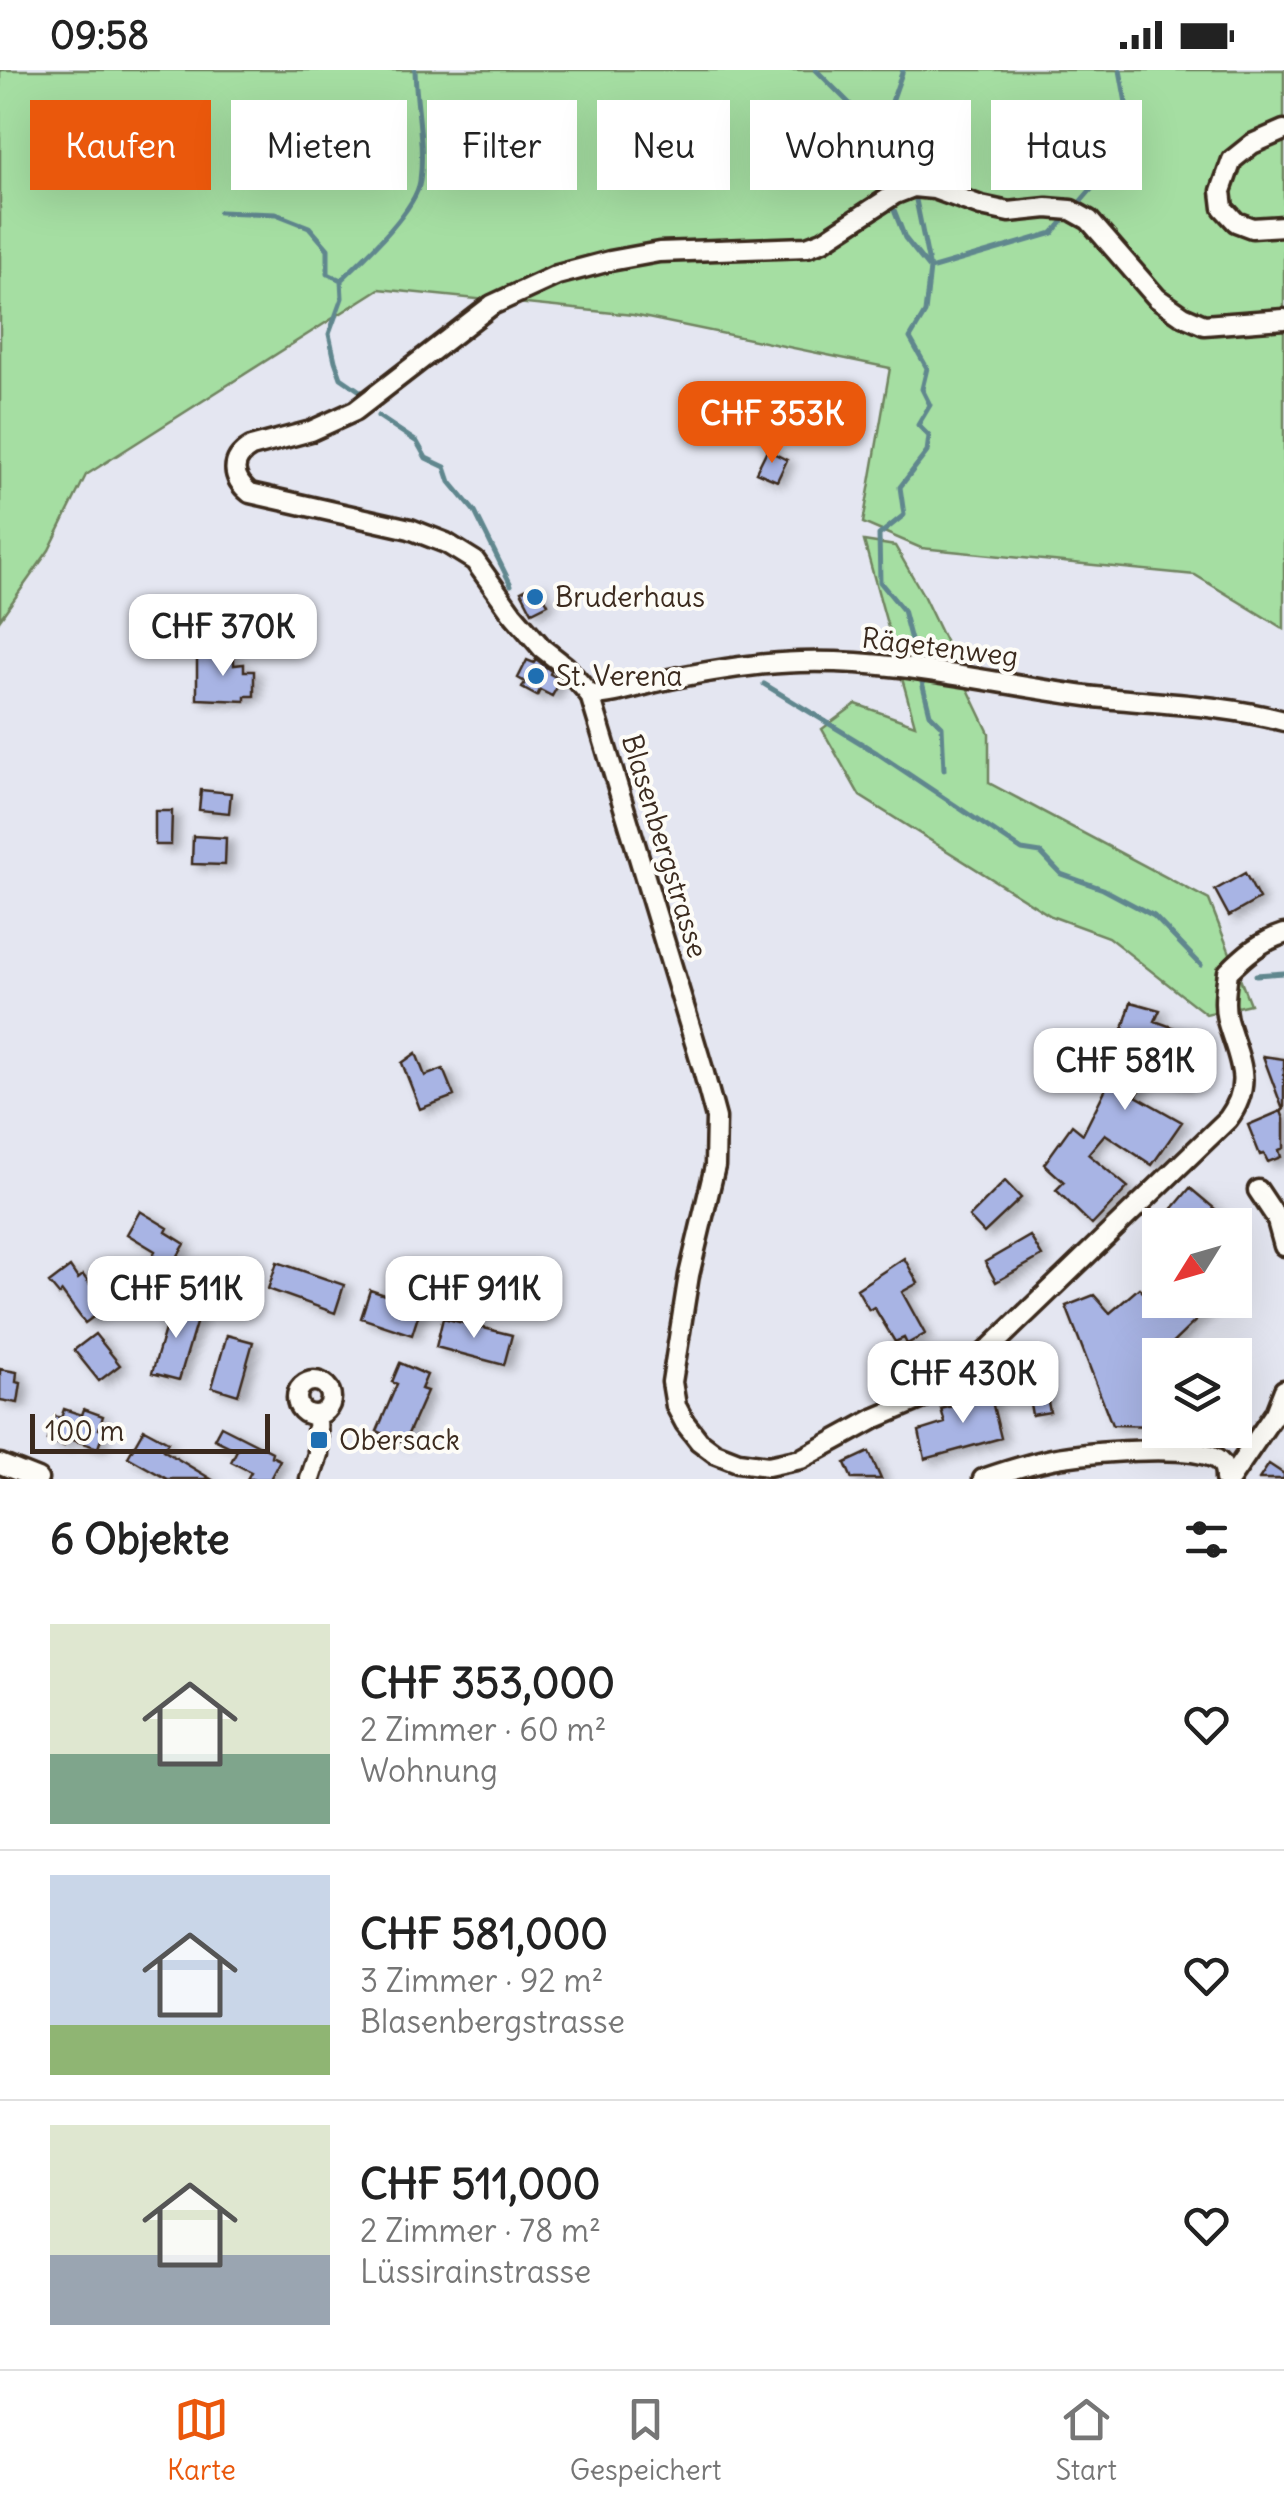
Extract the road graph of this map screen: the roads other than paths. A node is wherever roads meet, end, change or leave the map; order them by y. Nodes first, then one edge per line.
1 (1284, 130) edge
2 (1284, 226) edge
3 (1284, 319) edge
4 (590, 695) junction
5 (1284, 721) edge
6 (1284, 934) edge
7 (1258, 1190) dead end
8 (1284, 1246) edge
9 (1284, 1390) edge
10 (317, 1415) dead end
11 (0, 1464) edge
12 (38, 1479) edge
13 (310, 1479) edge
14 (984, 1479) edge
15 (1228, 1479) edge

1 - 2 street
3 - 4 street, Blasenbergstrasse
4 - 5 street, Rägetenweg
4 - 6 street, Blasenbergstrasse
7 - 8 street
9 - 15 street
10 - 13 street
11 - 12 street
14 - 15 street

